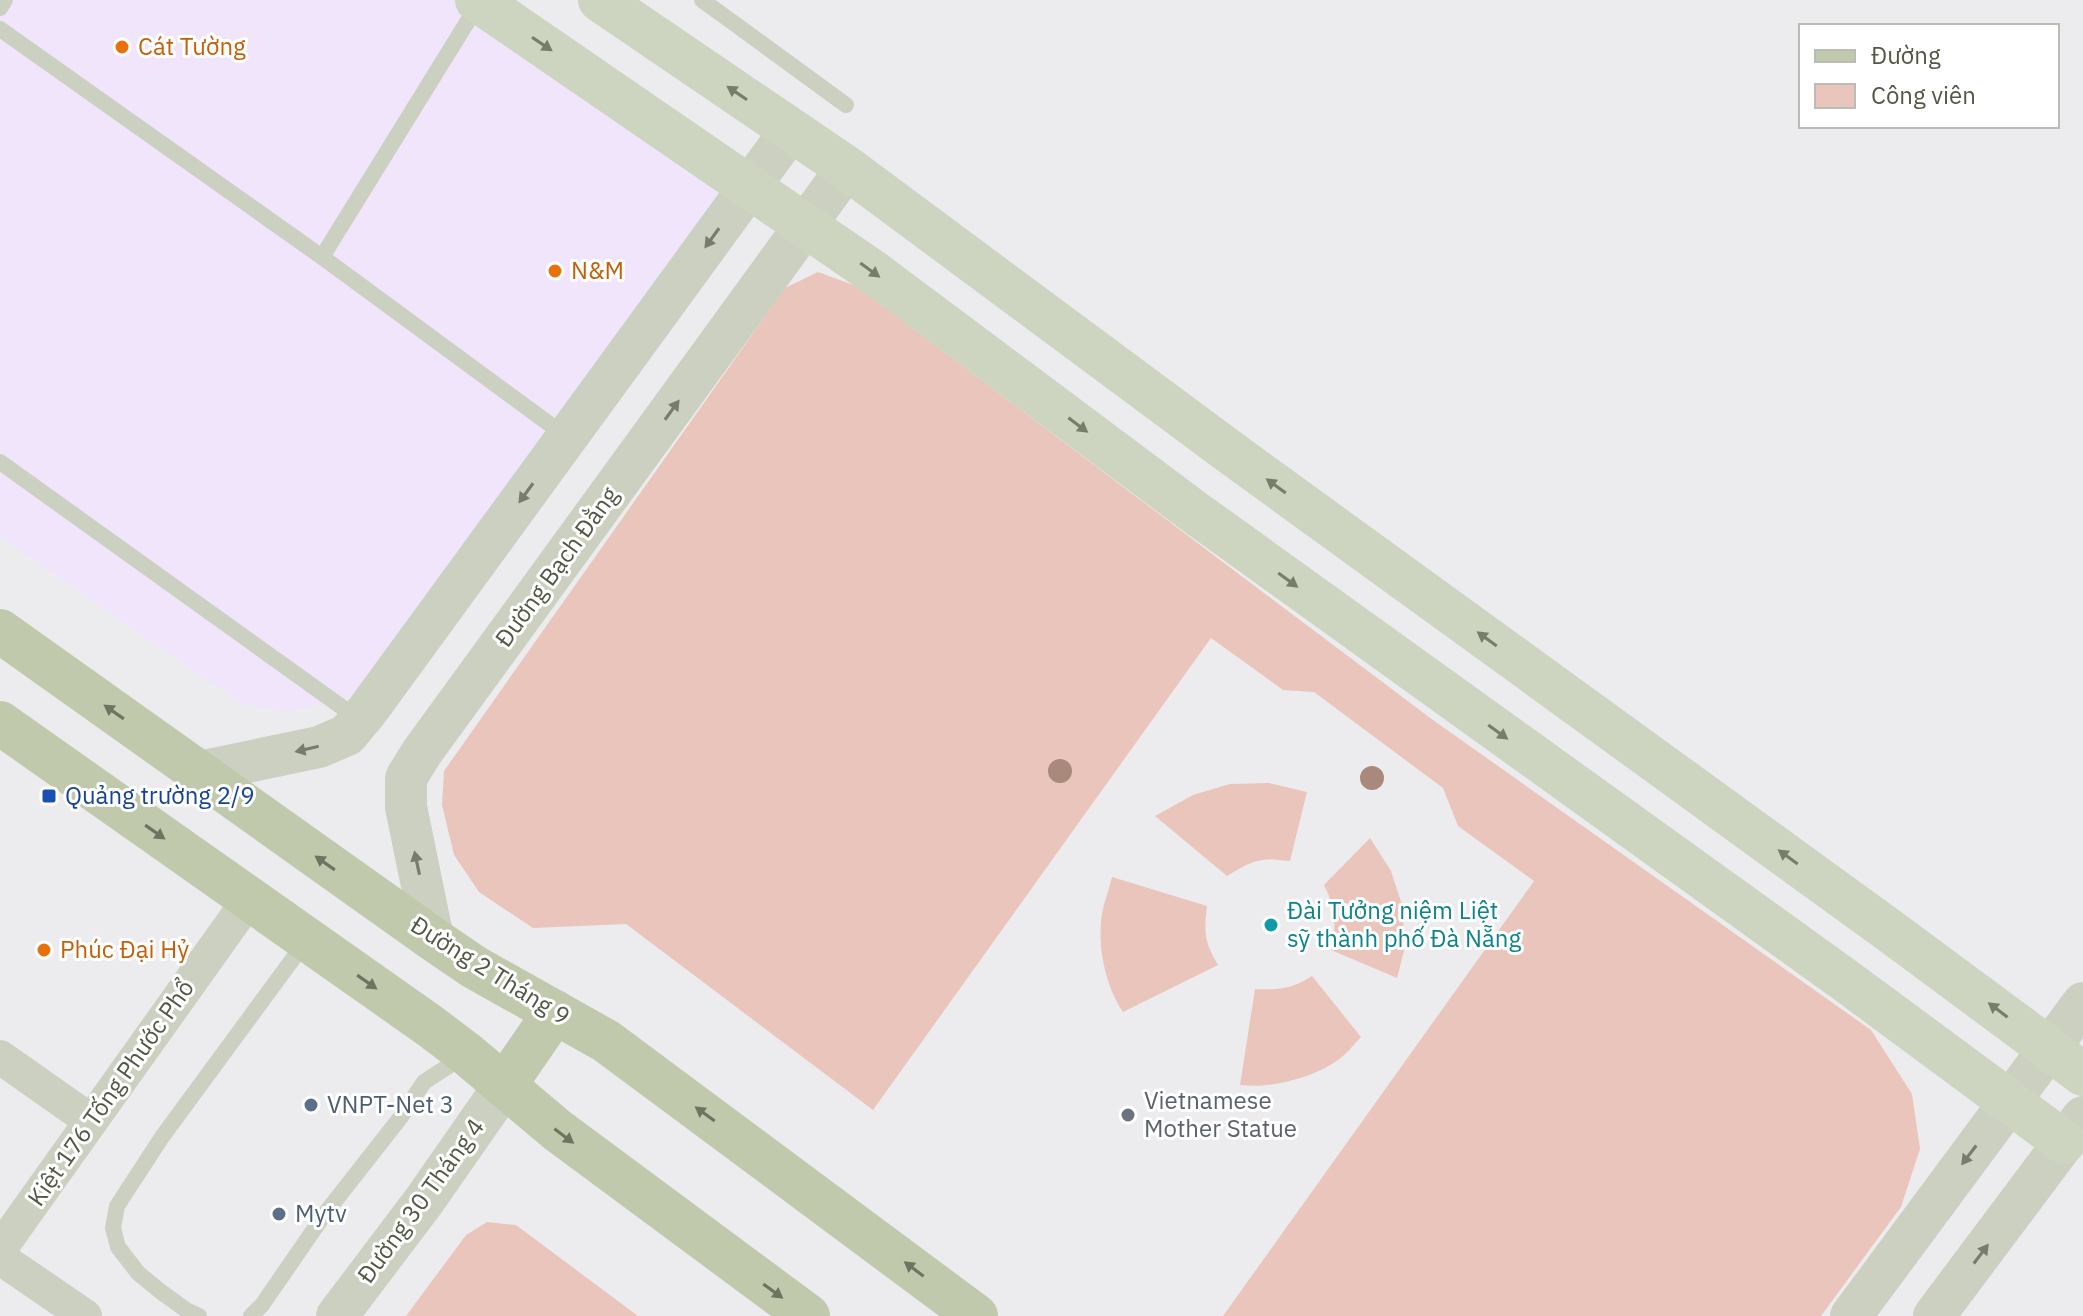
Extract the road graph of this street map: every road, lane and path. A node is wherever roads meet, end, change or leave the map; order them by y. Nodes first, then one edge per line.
1 (5, 0) edge
2 (600, 0) edge
3 (702, 0) edge
4 (480, 1) edge
5 (0, 8) edge
6 (0, 29) edge
7 (846, 105) dead end
8 (791, 130) junction
9 (847, 168) junction
10 (750, 186) junction
11 (806, 225) junction
12 (322, 257) junction
13 (578, 422) junction
14 (645, 446) junction
15 (1238, 458) junction
16 (0, 462) edge
17 (1197, 514) junction
18 (0, 631) edge
19 (346, 710) dead end
20 (0, 723) edge
21 (199, 772) junction
22 (1719, 806) junction
23 (1679, 862) junction
24 (250, 898) junction
25 (433, 939) junction
26 (307, 940) junction
27 (2083, 1003) edge
28 (555, 1012) junction
29 (467, 1054) junction
30 (0, 1057) edge
31 (2066, 1061) edge
32 (504, 1086) junction
33 (2010, 1101) junction
34 (91, 1121) junction
35 (2074, 1130) edge
36 (0, 1249) edge
37 (0, 1258) edge
38 (85, 1316) edge
39 (199, 1316) edge
40 (251, 1316) edge
41 (337, 1316) edge
42 (808, 1316) edge
43 (976, 1316) edge
44 (1851, 1316) edge
45 (1934, 1316) edge

1 - 5 lane
8 -> 2 main road
3 - 7 lane
4 -> 10 main road
4 - 12 lane
6 - 12 lane
8 - 9 main road
8 - 10 street
9 - 11 street, Đường Bạch Đằng
9 - 15 main road
10 - 11 main road
10 -> 13 street
14 -> 11 street, Đường Bạch Đằng
11 -> 17 main road
12 - 13 lane
13 - 14 street
13 -> 21 street
25 -> 14 street, Đường Bạch Đằng
15 - 17 main road
22 -> 15 main road
16 - 19 lane
17 -> 23 main road
21 -> 18 main road, Đường 2 Tháng 9
20 -> 24 main road
25 -> 21 main road, Đường 2 Tháng 9
22 - 23 main road
31 -> 22 main road
23 - 33 main road
24 - 26 main road
24 - 34 street, Kiệt 176 Tống Phước Phổ
25 - 28 main road, Đường 2 Tháng 9
26 -> 29 main road
26 - 39 lane
27 - 31 street
28 - 32 main road
43 -> 28 main road, Đường 2 Tháng 9
29 - 32 main road
29 - 40 lane
30 - 34 street
31 - 33 street
32 - 41 street, Đường 30 Tháng 4
32 -> 42 main road
33 - 35 main road
33 -> 44 street
34 - 36 street, Kiệt 176 Tống Phước Phổ
45 -> 35 street
37 - 38 street

